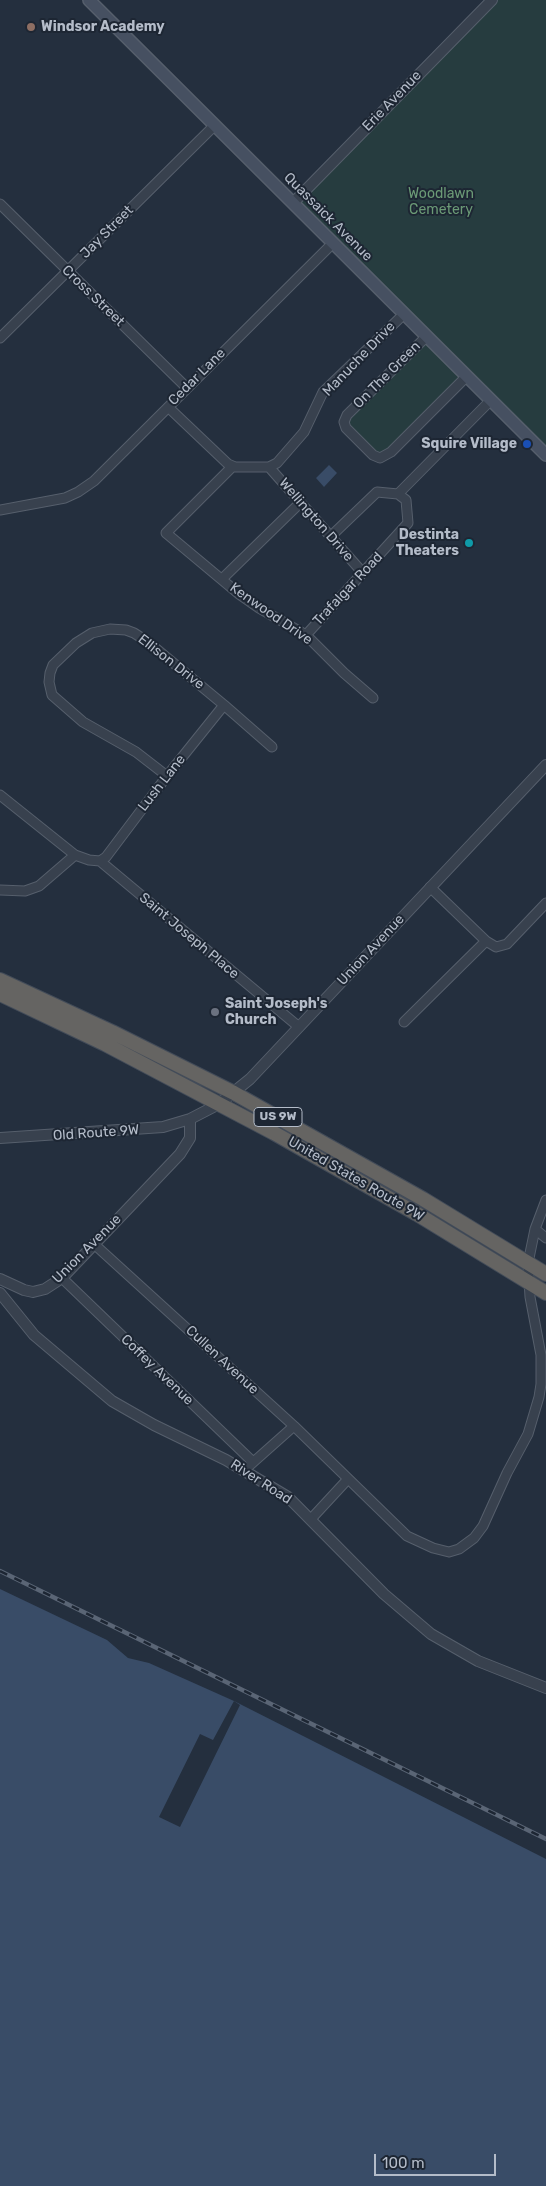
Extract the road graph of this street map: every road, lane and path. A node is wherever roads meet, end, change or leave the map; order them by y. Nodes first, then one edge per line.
1 (89, 0) edge
2 (492, 0) edge
3 (215, 125) junction
4 (293, 203) junction
5 (0, 204) edge
6 (333, 243) junction
7 (67, 271) junction
8 (404, 314) junction
9 (426, 336) junction
10 (0, 338) edge
11 (467, 376) junction
12 (186, 387) junction
13 (491, 400) junction
14 (168, 407) junction
15 (546, 455) edge
16 (233, 466) junction
17 (269, 467) junction
18 (398, 494) junction
19 (300, 503) junction
20 (0, 510) edge
21 (330, 537) junction
22 (363, 573) junction
23 (222, 579) junction
24 (306, 635) junction
25 (373, 698) dead end
26 (224, 705) junction
27 (272, 747) dead end
28 (546, 765) edge
29 (167, 776) junction
30 (0, 795) edge
31 (76, 855) junction
32 (100, 861) junction
33 (430, 887) junction
34 (0, 890) edge
35 (546, 903) edge
36 (486, 941) junction
37 (0, 980) edge
38 (0, 994) edge
39 (404, 1022) dead end
40 (299, 1027) junction
41 (234, 1093) junction
42 (219, 1104) junction
43 (190, 1119) junction
44 (0, 1138) edge
45 (546, 1200) edge
46 (535, 1229) junction
47 (546, 1238) edge
48 (94, 1244) junction
49 (528, 1263) junction
50 (546, 1274) edge
51 (62, 1278) junction
52 (0, 1279) edge
53 (530, 1283) junction
54 (0, 1293) edge
55 (546, 1293) edge
56 (294, 1426) junction
57 (253, 1462) junction
58 (243, 1472) junction
59 (348, 1479) junction
60 (311, 1518) junction
61 (546, 1688) edge

1 - 3 main road, Quassaick Avenue
2 - 4 street, Erie Avenue
3 - 4 main road, Quassaick Avenue
3 - 7 street, Jay Street
4 - 6 main road, Quassaick Avenue
5 - 7 street, Cross Street
6 - 8 main road, Quassaick Avenue
6 - 12 street, Cedar Lane
7 - 10 street, Jay Street
7 - 12 street, Cross Street
8 - 9 main road, Quassaick Avenue
8 - 17 street, Manuche Drive
9 - 11 main road, Quassaick Avenue
9 - 11 street, On The Green
11 - 13 main road, Quassaick Avenue
12 - 14 street, Cedar Lane
13 - 15 main road, Quassaick Avenue
13 - 18 street
14 - 16 street
14 - 20 street, Cedar Lane
16 - 17 street
16 - 23 street, Kenwood Drive
17 - 19 street, Wellington Drive
18 - 21 street
18 - 22 street, Trafalgar Road
19 - 21 street, Wellington Drive
19 - 23 street
21 - 22 street, Wellington Drive
22 - 24 street, Trafalgar Road
23 - 24 street, Kenwood Drive
24 - 25 street, Kenwood Drive
26 - 27 street, Ellison Drive
26 - 29 street, Lush Lane
26 - 29 street, Ellison Drive
28 - 33 street, Union Avenue
29 - 32 street, Lush Lane
30 - 31 street
31 - 32 street, Saint Joseph Place
31 - 34 street
32 - 40 street, Saint Joseph Place
33 - 36 street
33 - 40 street, Union Avenue
35 - 36 street
36 - 39 street
37 - 41 highway, United States Route 9W / US 9W
38 - 42 highway, United States Route 9W / US 9W
40 - 41 street, Union Avenue
41 - 42 street, Union Avenue
41 - 49 highway, United States Route 9W / US 9W
42 - 43 street, Union Avenue
42 - 53 highway, United States Route 9W / US 9W
43 - 44 street, Old Route 9W
43 - 48 street, Union Avenue
45 - 46 street, Cullen Avenue
46 - 47 street
46 - 49 street, Cullen Avenue
48 - 51 street, Union Avenue
48 - 56 street, Cullen Avenue
49 - 50 highway, United States Route 9W / US 9W
49 - 53 street, Cullen Avenue
51 - 52 street, Union Avenue
51 - 57 street, Coffey Avenue
53 - 55 highway, United States Route 9W / US 9W
53 - 59 street, Cullen Avenue
54 - 58 street, River Road
56 - 57 street
56 - 59 street, Cullen Avenue
57 - 58 street
58 - 60 street, River Road
59 - 60 street
60 - 61 street, River Road

